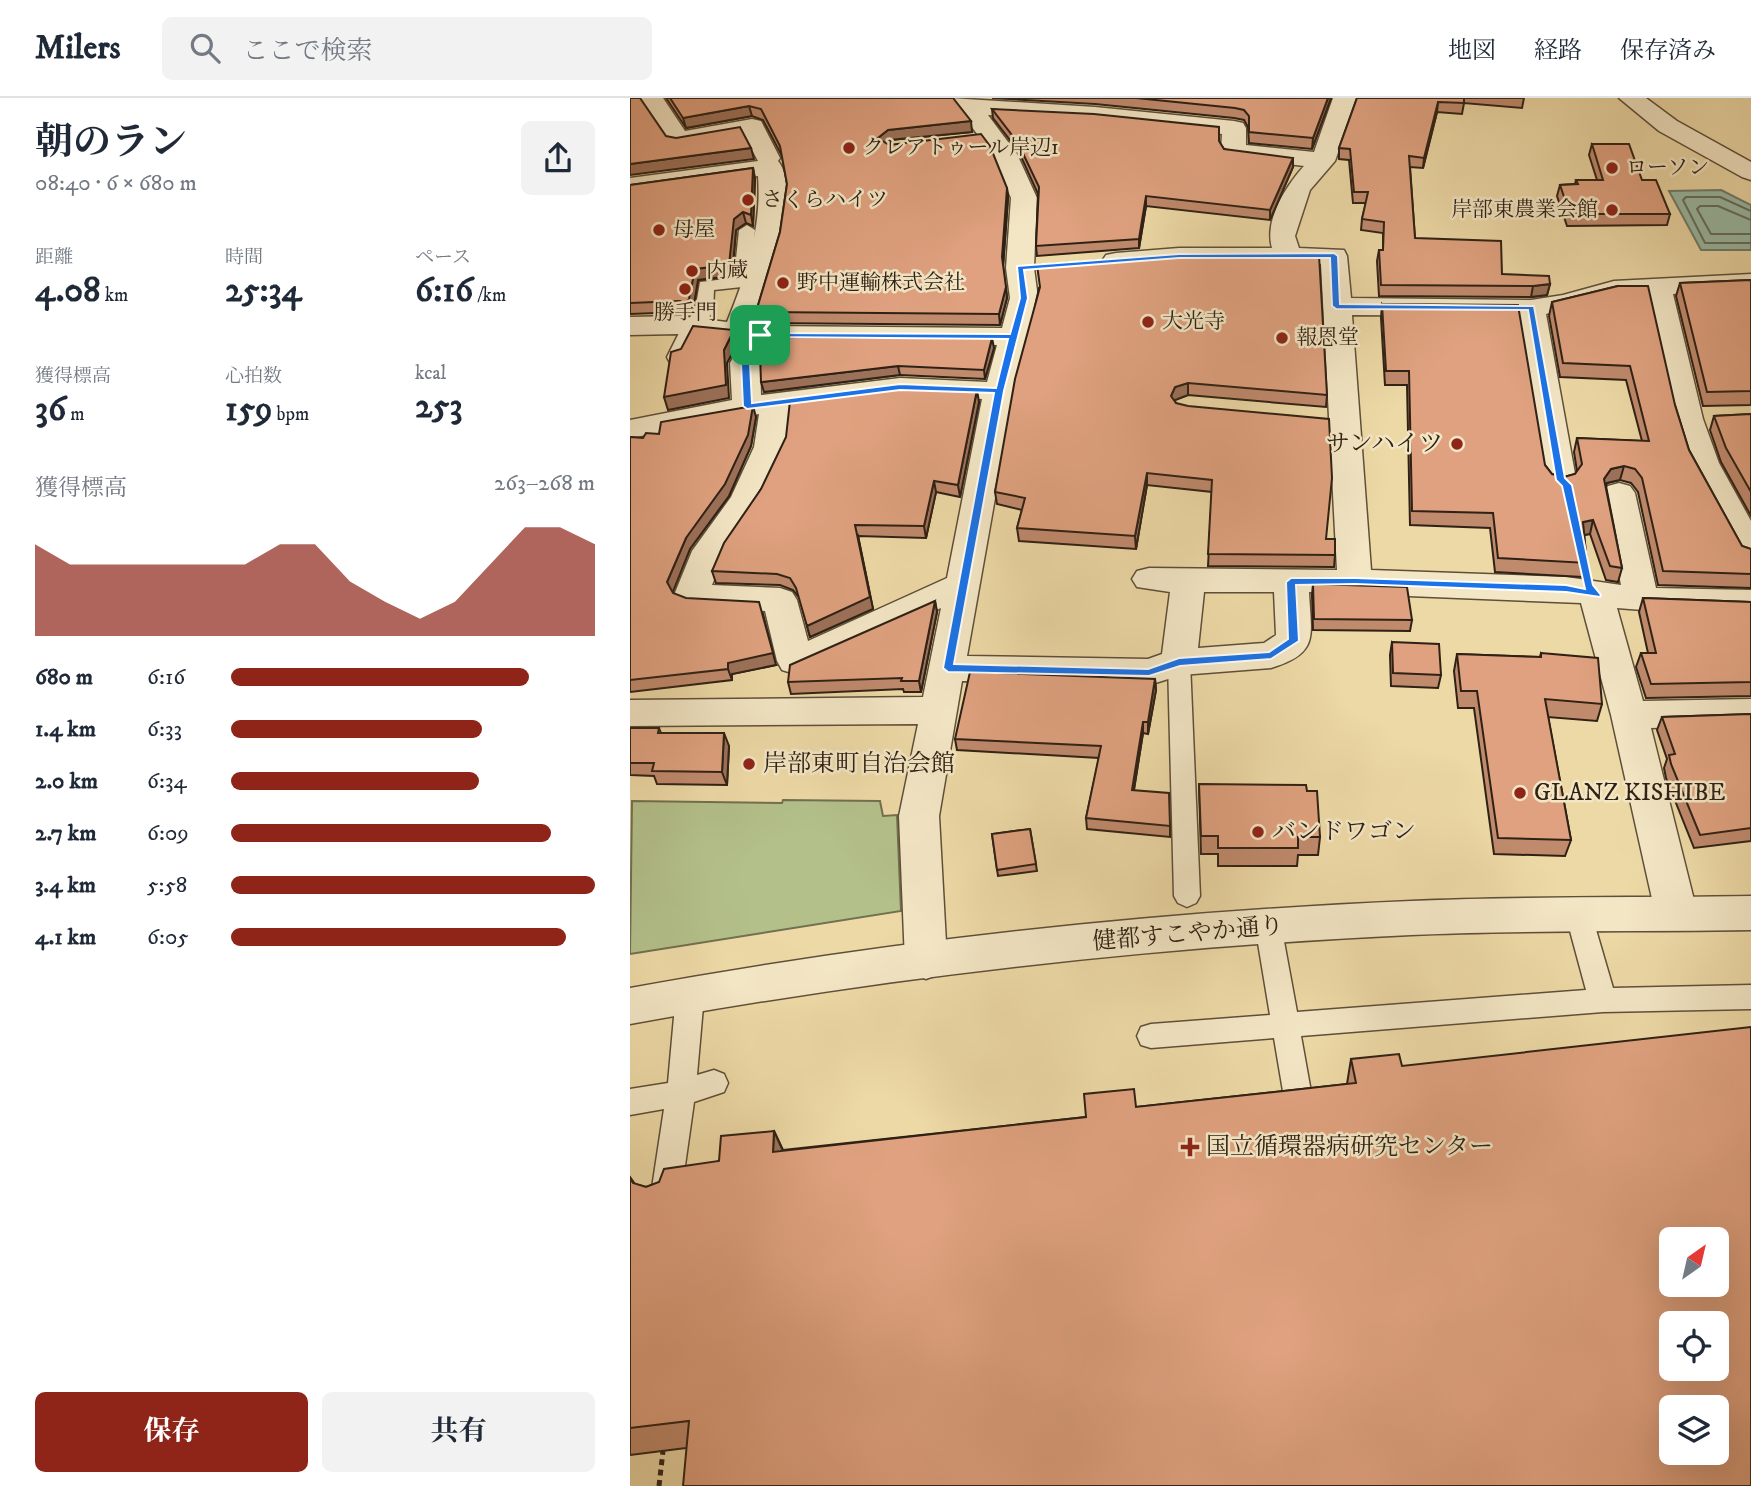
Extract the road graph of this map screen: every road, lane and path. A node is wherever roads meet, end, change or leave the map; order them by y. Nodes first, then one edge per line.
1 (652, 98) edge
2 (1345, 98) edge
3 (1631, 98) edge
4 (966, 102) edge
5 (699, 136) junction
6 (768, 158) dead end
7 (1323, 161) junction
8 (1751, 172) edge
9 (720, 176) junction
10 (630, 186) edge
11 (747, 230) edge
12 (1288, 256) junction
13 (1086, 263) edge
14 (1751, 282) edge
15 (1657, 285) junction
16 (1336, 306) junction
17 (1531, 308) junction
18 (630, 327) edge
19 (691, 327) junction
20 (749, 333) junction
21 (1013, 337) junction
22 (676, 357) edge
23 (999, 391) junction
24 (762, 405) junction
25 (630, 429) edge
26 (1560, 480) edge
27 (1619, 493) dead end
28 (1751, 551) edge
29 (1149, 579) dead end
30 (1188, 581) junction
31 (1355, 581) junction
32 (1291, 582) junction
33 (962, 585) junction
34 (1596, 595) junction
35 (1641, 598) junction
36 (1751, 602) edge
37 (1179, 662) junction
38 (948, 668) junction
39 (941, 710) junction
40 (1751, 712) edge
41 (630, 713) edge
42 (1629, 715) junction
43 (1187, 896) dead end
44 (1676, 912) junction
45 (1751, 913) edge
46 (1579, 916) junction
47 (1268, 925) junction
48 (926, 961) junction
49 (690, 995) junction
50 (1751, 997) edge
51 (1603, 1000) junction
52 (630, 1006) edge
53 (1285, 1023) junction
54 (1151, 1036) dead end
55 (715, 1083) dead end
56 (681, 1093) junction
57 (630, 1101) edge
58 (1299, 1103) edge
59 (664, 1201) edge
60 (663, 1451) edge
61 (659, 1486) edge

1 - 5 street
2 - 7 street
3 - 8 street
4 - 7 street
4 - 21 street
5 - 6 street
5 - 9 street
7 - 12 street
9 - 10 street
9 - 20 street
11 - 19 lane
12 - 13 street
12 - 16 street
14 - 15 street
15 - 17 street
15 - 28 street
16 - 17 street
16 - 31 street
17 - 26 street
18 - 19 street
19 - 20 street
19 - 22 lane
20 - 21 street
20 - 24 street
21 - 23 street
23 - 24 street
23 - 33 street
24 - 25 street
24 - 33 street
27 - 35 street
29 - 30 street
30 - 32 street
30 - 37 street
31 - 32 street
31 - 34 street
32 - 37 street
33 - 38 street
34 - 35 street
34 - 42 street
35 - 36 street
37 - 38 street
37 - 43 lane
38 - 39 street
39 - 41 street
39 - 48 street
40 - 42 street
42 - 44 street
44 - 45 street, 健都すこやか通り
44 - 46 street, 健都すこやか通り
46 - 47 street, 健都すこやか通り
46 - 51 lane
47 - 48 street, 健都すこやか通り
47 - 53 lane
48 - 49 street, 健都すこやか通り
49 - 52 street, 健都すこやか通り
49 - 56 lane
50 - 51 lane
51 - 53 lane
53 - 54 lane
53 - 58 lane
55 - 56 lane
56 - 57 lane
56 - 59 lane
60 - 61 path

